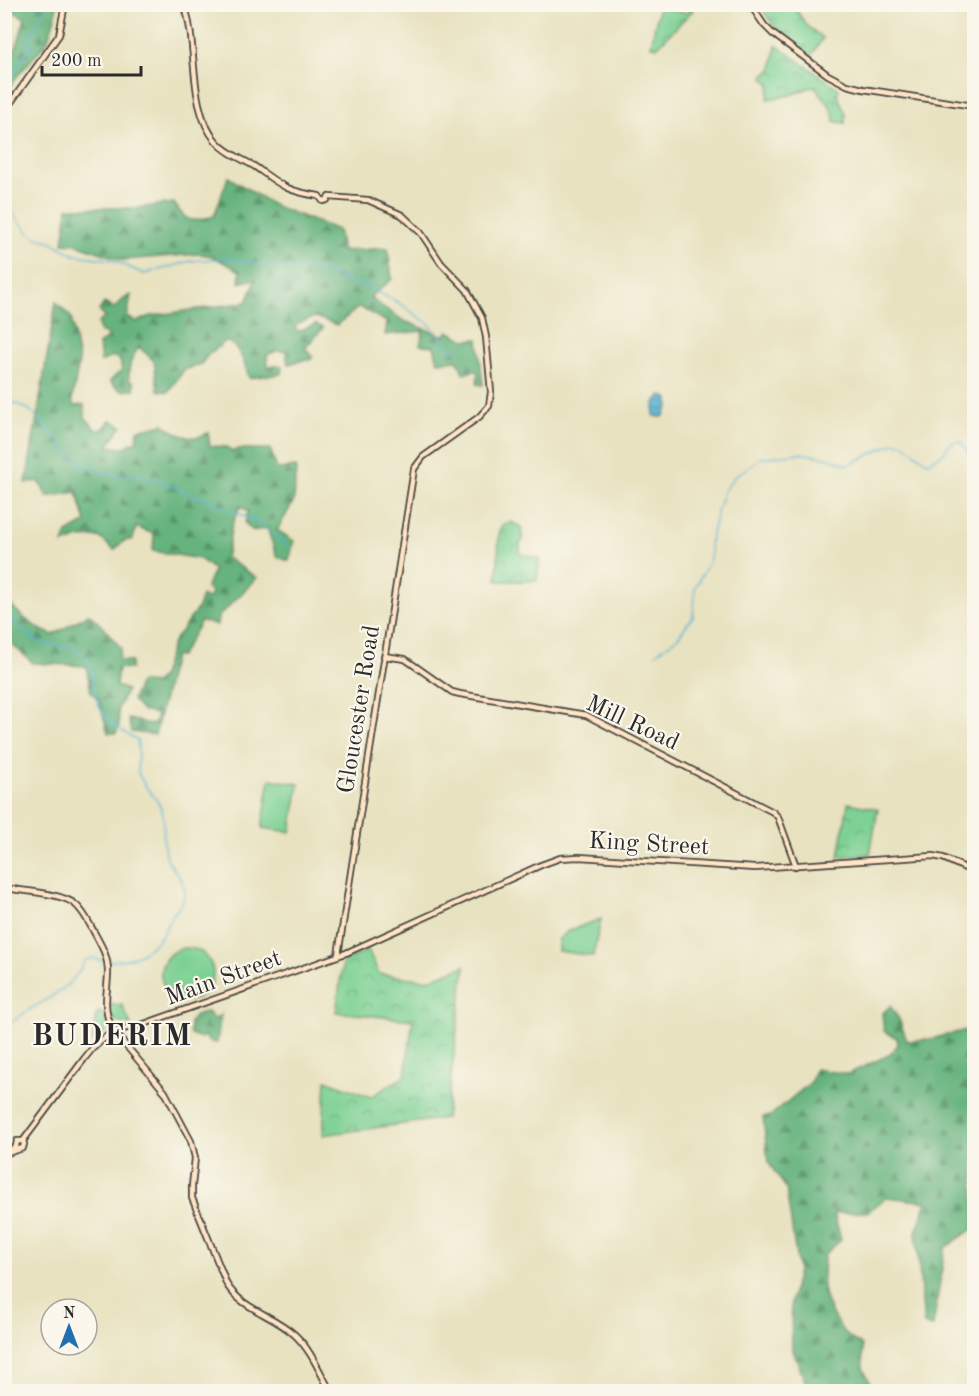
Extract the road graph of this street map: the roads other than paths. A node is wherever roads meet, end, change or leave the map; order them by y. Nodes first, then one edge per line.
1 (65, 4) edge
2 (184, 4) edge
3 (750, 4) edge
4 (975, 106) edge
5 (4, 112) edge
6 (384, 656) junction
7 (796, 866) junction
8 (975, 872) edge
9 (4, 888) edge
10 (338, 955) junction
11 (111, 1026) junction
12 (120, 1029) junction
13 (108, 1035) junction
14 (118, 1036) junction
15 (7, 1153) edge
16 (331, 1392) edge

1 - 5 main road
2 - 6 main road, Gloucester Road
3 - 4 main road
6 - 7 main road, Mill Road
6 - 10 main road, Gloucester Road
7 - 8 main road, King Street
7 - 10 main road, King Street
9 - 11 main road
10 - 12 main road, Main Street
11 - 12 main road
11 - 13 main road
12 - 14 main road
13 - 14 main road
13 - 15 main road
14 - 16 main road

